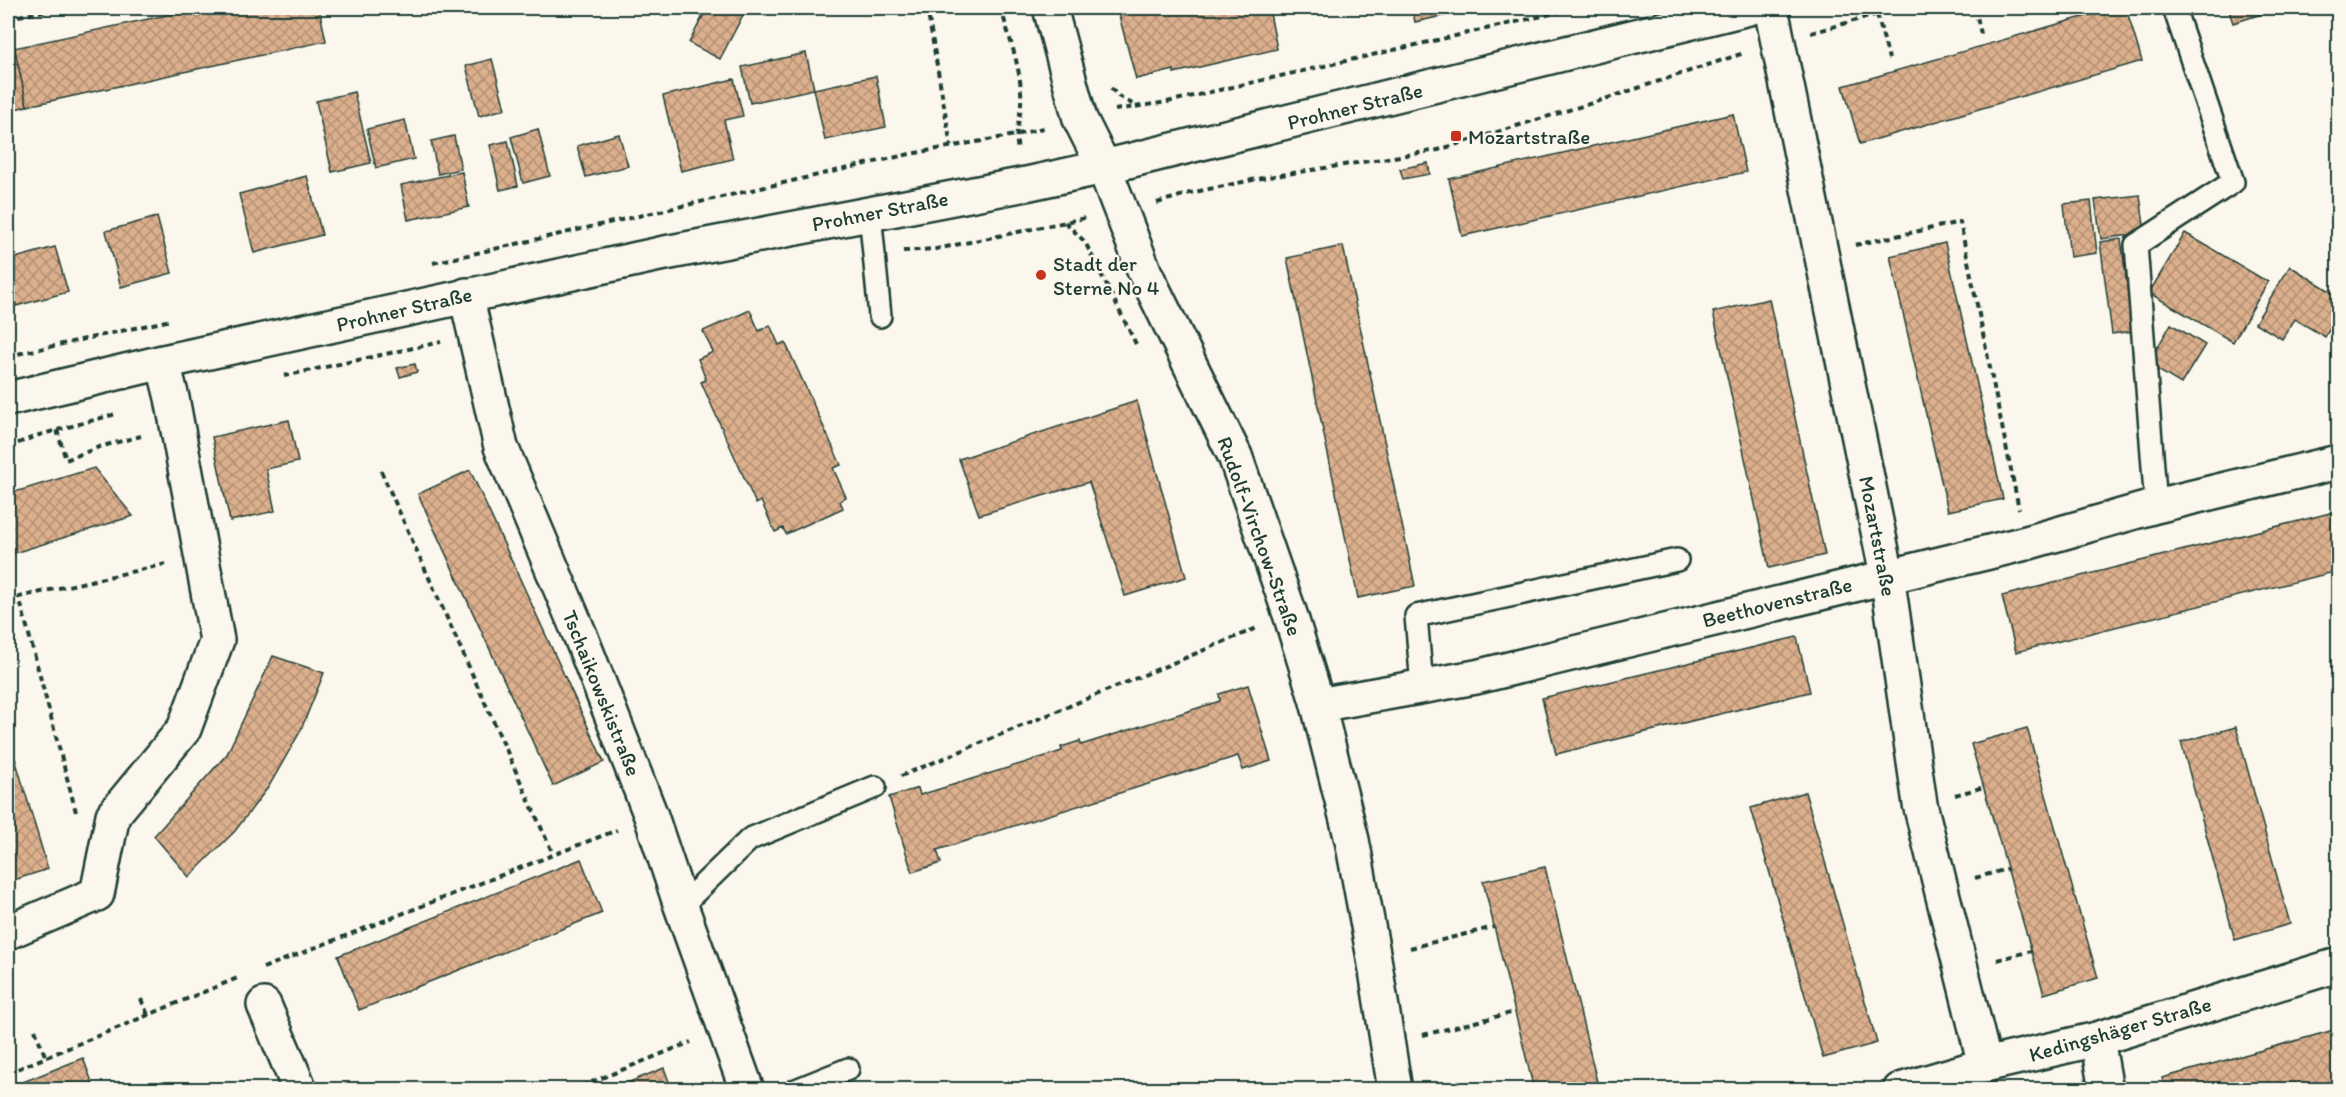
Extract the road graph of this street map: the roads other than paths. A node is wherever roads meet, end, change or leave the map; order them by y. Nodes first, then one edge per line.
1 (1050, 8) edge
2 (1749, 8) edge
3 (1771, 8) edge
4 (2174, 8) edge
5 (1104, 167) junction
6 (870, 213) junction
7 (466, 295) junction
8 (880, 316) dead end
9 (163, 362) junction
10 (8, 399) edge
11 (2338, 462) edge
12 (2156, 506) junction
13 (1677, 560) dead end
14 (1887, 575) junction
15 (1422, 686) junction
16 (1318, 705) junction
17 (875, 787) road end
18 (681, 906) junction
19 (8, 932) edge
20 (2338, 965) edge
21 (264, 1005) road end
22 (2097, 1039) junction
23 (1985, 1065) junction
24 (848, 1068) dead end
25 (300, 1089) edge
26 (747, 1089) edge
27 (796, 1089) edge
28 (1395, 1089) edge
29 (1900, 1089) edge
30 (2106, 1089) edge

1 - 5 street, Rudolf-Virchow-Straße
2 - 5 street, Prohner Straße
3 - 14 street, Mozartstraße
4 - 12 lane
5 - 6 street, Prohner Straße
5 - 16 street, Rudolf-Virchow-Straße
6 - 7 street, Prohner Straße
6 - 8 lane
7 - 9 street, Prohner Straße
7 - 18 street, Tschaikowskistraße
9 - 10 street, Prohner Straße
9 - 19 street
11 - 12 street, Beethovenstraße
12 - 14 street, Beethovenstraße
13 - 15 lane
14 - 15 street, Beethovenstraße
14 - 23 street, Mozartstraße
15 - 16 street, Beethovenstraße
16 - 28 street, Rudolf-Virchow-Straße
17 - 18 lane
18 - 26 street, Tschaikowskistraße
20 - 22 street, Kedingshäger Straße
21 - 25 street
22 - 23 street, Kedingshäger Straße
22 - 30 street
23 - 29 street, Kedingshäger Straße
24 - 27 lane

